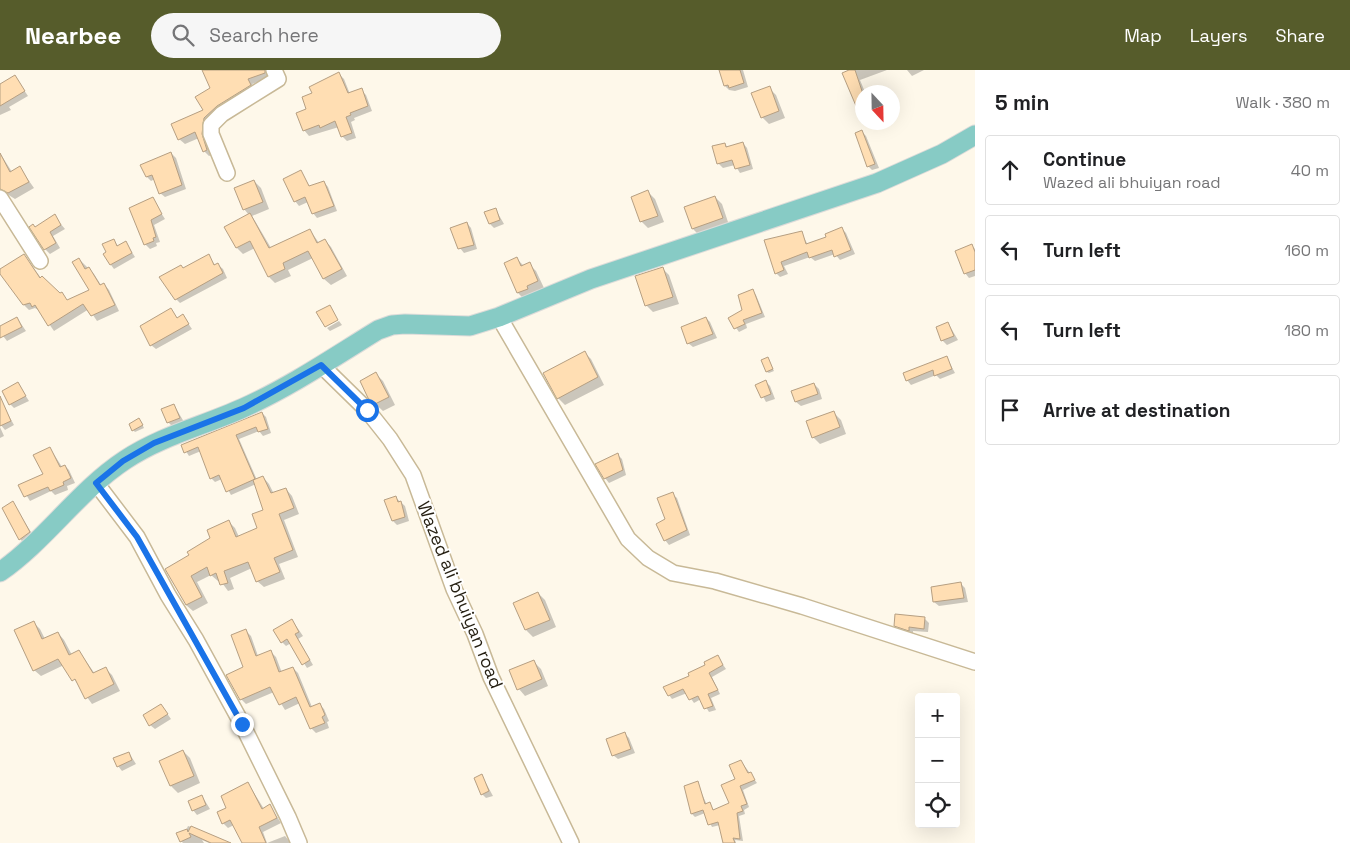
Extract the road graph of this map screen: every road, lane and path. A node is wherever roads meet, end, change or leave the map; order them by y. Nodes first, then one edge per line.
1 (274, 70) edge
2 (975, 135) edge
3 (227, 173) dead end
4 (0, 198) edge
5 (40, 261) dead end
6 (499, 317) junction
7 (321, 365) junction
8 (96, 483) junction
9 (0, 572) edge
10 (975, 662) edge
11 (299, 843) edge
12 (571, 843) edge

1 - 3 street
2 - 6 main road
4 - 5 street
6 - 7 main road
6 - 10 street
7 - 8 main road
7 - 12 street, Wazed ali bhuiyan road
8 - 9 main road
8 - 11 street

